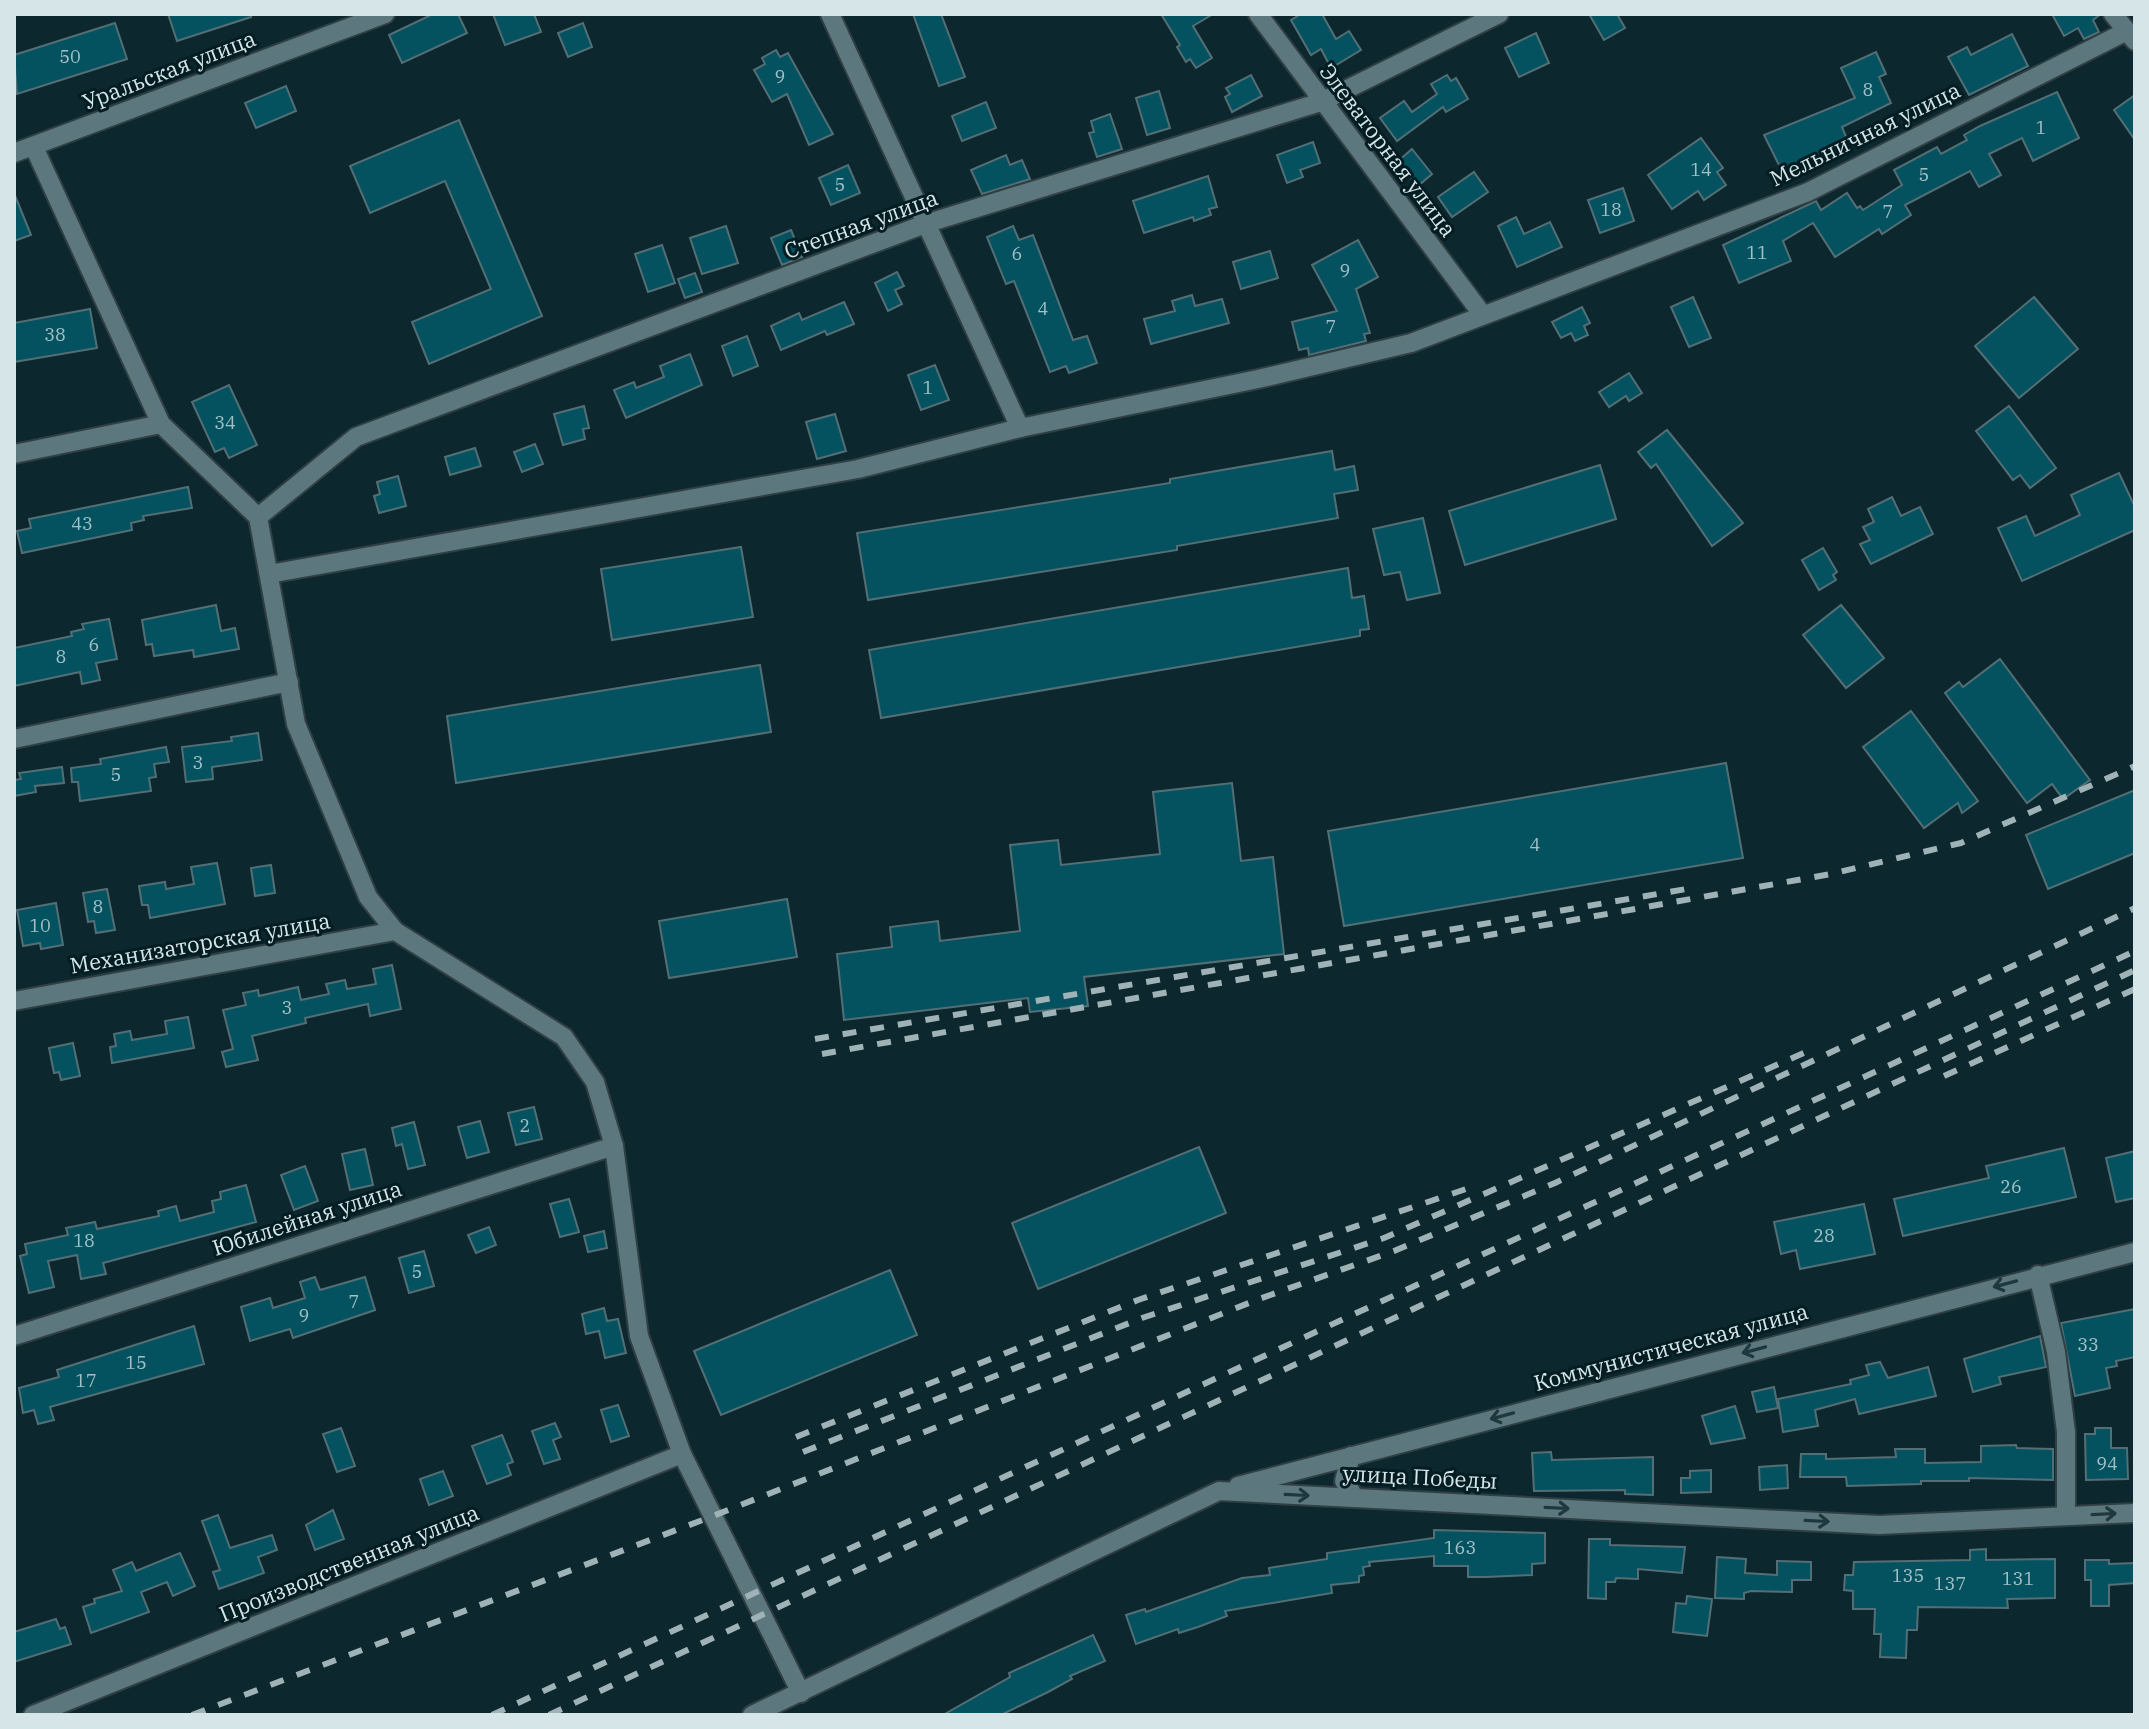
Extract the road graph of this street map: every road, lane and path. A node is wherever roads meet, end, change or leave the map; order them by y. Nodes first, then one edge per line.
1 (385, 14) edge
2 (830, 14) edge
3 (1258, 14) edge
4 (1499, 14) edge
5 (2113, 14) edge
6 (2131, 36) edge
7 (1321, 102) junction
8 (34, 147) junction
9 (14, 153) edge
10 (928, 223) junction
11 (1482, 314) junction
12 (161, 424) junction
13 (1020, 428) junction
14 (14, 454) edge
15 (258, 517) junction
16 (269, 574) junction
17 (289, 682) junction
18 (14, 739) edge
19 (395, 931) junction
20 (14, 1001) edge
21 (614, 1146) junction
22 (2135, 1252) edge
23 (2038, 1275) junction
24 (14, 1336) edge
25 (682, 1454) junction
26 (1351, 1456) junction
27 (1219, 1491) junction
28 (1355, 1498) junction
29 (2135, 1513) edge
30 (2066, 1516) junction
31 (801, 1693) junction
32 (33, 1715) edge
33 (752, 1715) edge

1 - 8 street, Уральская улица
2 - 10 street
3 - 7 street, Элеваторная улица
4 - 7 street, Степная улица
5 - 6 street
6 - 11 street, Мельничная улица
7 - 10 street, Степная улица
7 - 11 street, Элеваторная улица
8 - 9 street, Уральская улица
8 - 12 street
10 - 13 street
10 - 15 street, Степная улица
11 - 13 street
12 - 14 street
12 - 15 street
13 - 16 street
15 - 16 street
16 - 17 street
17 - 18 street
17 - 19 street
19 - 20 street, Механизаторская улица
19 - 21 street
21 - 24 street, Юбилейная улица
21 - 25 street
22 - 23 street, Коммунистическая улица
23 -> 26 street, Коммунистическая улица
23 - 30 street
25 - 31 street
25 - 32 street, Производственная улица
26 - 27 street, Коммунистическая улица
26 - 28 street
27 -> 28 street, улица Победы
27 - 31 street, улица Победы
28 -> 30 street, улица Победы
30 -> 29 street, улица Победы
31 - 33 street, улица Победы

